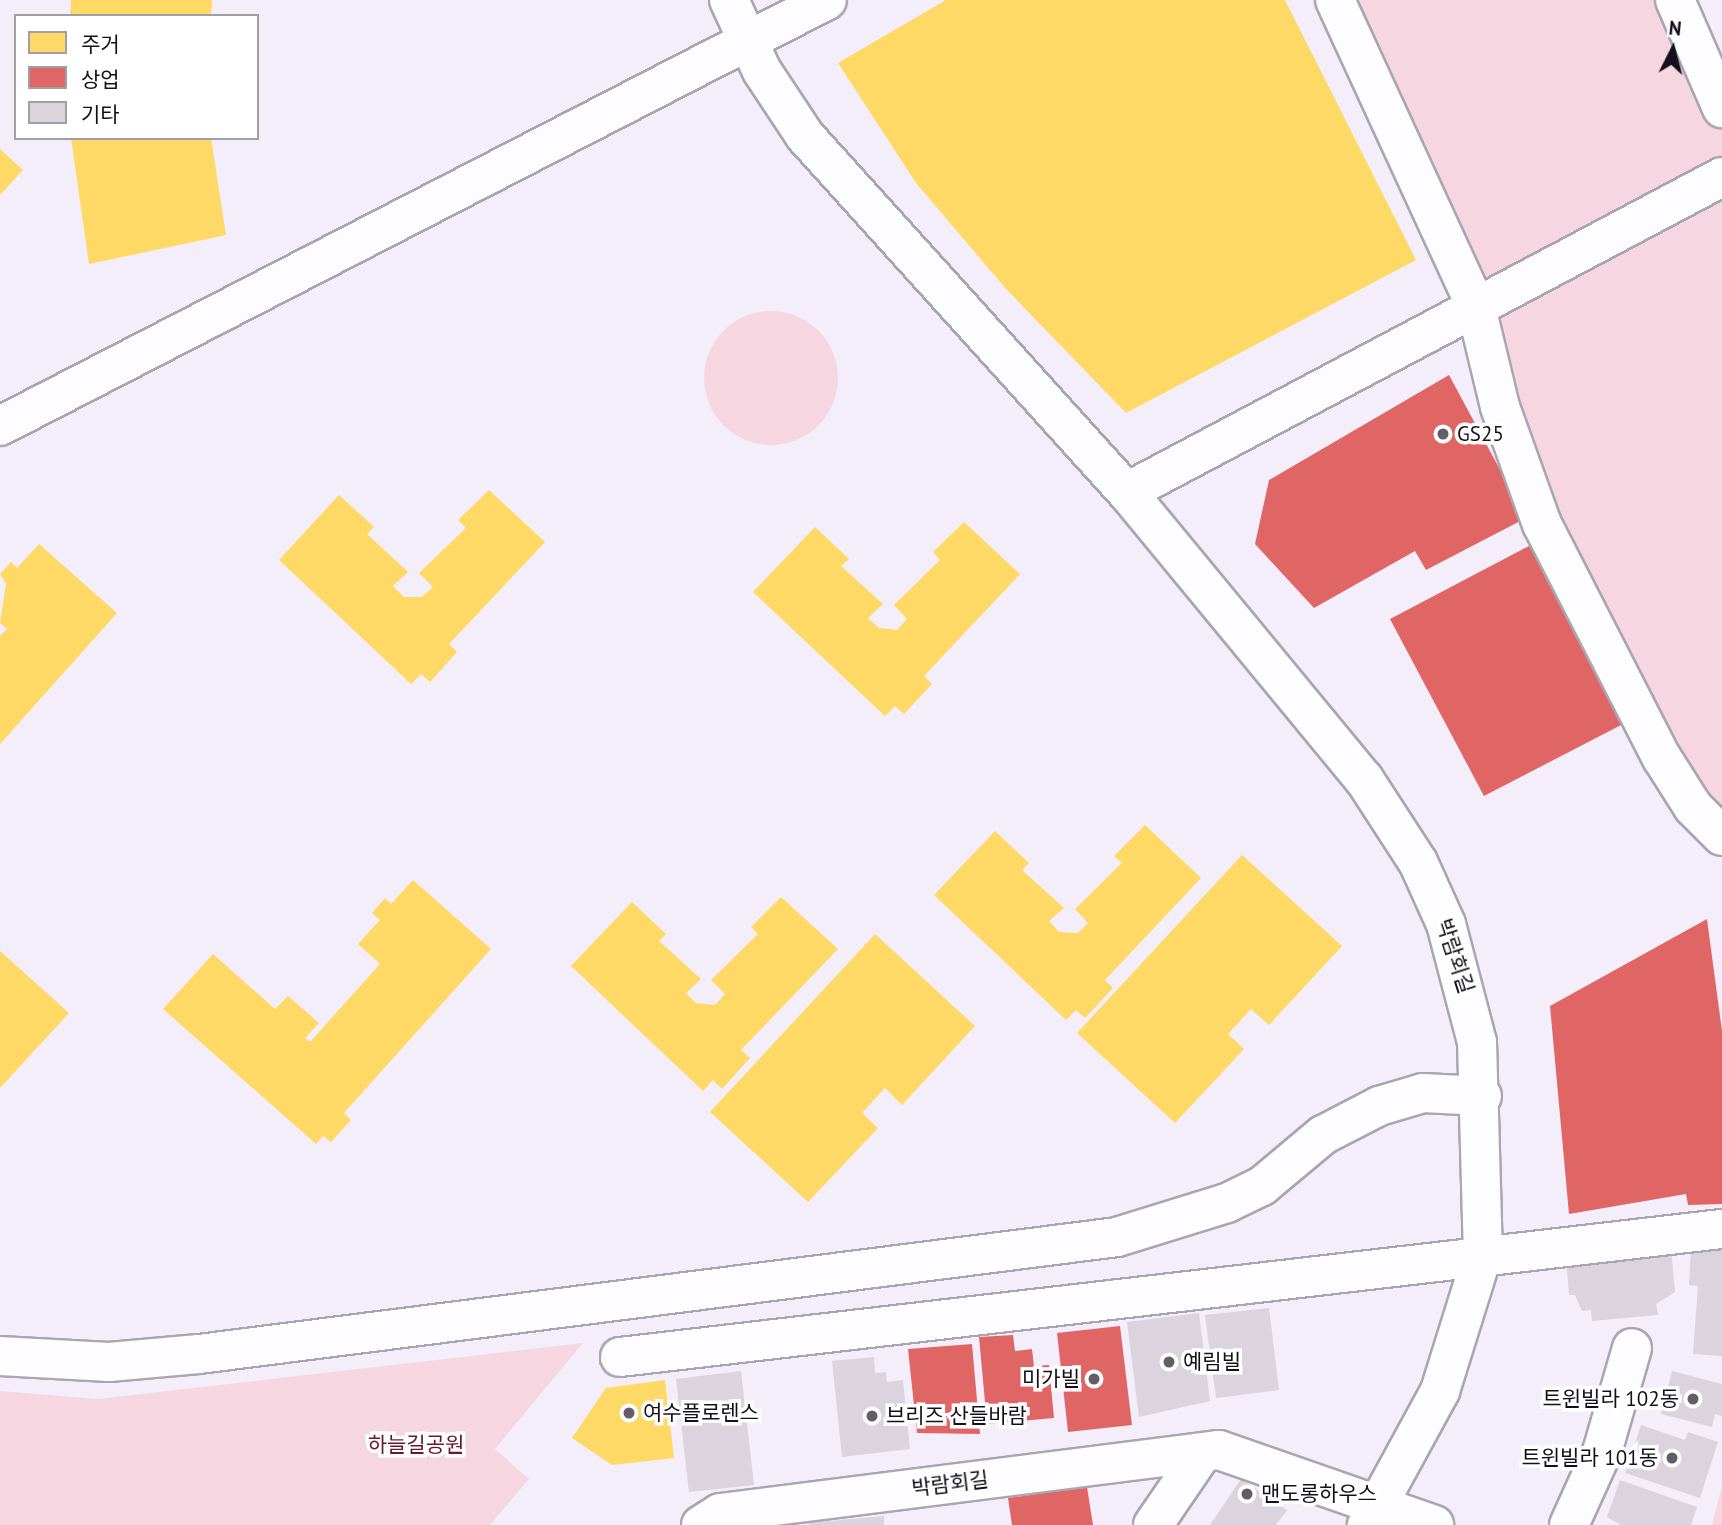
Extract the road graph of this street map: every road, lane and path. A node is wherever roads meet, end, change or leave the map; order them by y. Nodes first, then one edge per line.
1 (729, 0) edge
2 (827, 0) edge
3 (1335, 0) edge
4 (1675, 0) edge
5 (747, 41) junction
6 (1722, 108) edge
7 (1722, 177) edge
8 (1476, 307) junction
9 (0, 426) edge
10 (1127, 492) junction
11 (1722, 836) edge
12 (1482, 1096) junction
13 (1722, 1229) edge
14 (1483, 1252) junction
15 (1632, 1348) dead end
16 (0, 1356) edge
17 (620, 1357) dead end
18 (1203, 1452) junction
19 (1374, 1515) edge
20 (701, 1525) edge
21 (1153, 1525) edge
22 (1434, 1525) edge
23 (1569, 1525) edge

1 - 5 street, 박람회길
2 - 5 street
3 - 8 street
4 - 6 street
5 - 9 street
5 - 10 street, 박람회길
7 - 8 street
8 - 10 street
8 - 11 street
10 - 12 street, 박람회길
12 - 14 street, 박람회길
12 - 16 street
13 - 14 street
14 - 17 street
14 - 19 street, 박람회길
15 - 23 street
18 - 19 street, 박람회길
18 - 20 street, 박람회길
18 - 21 street
19 - 22 street, 박람회길

